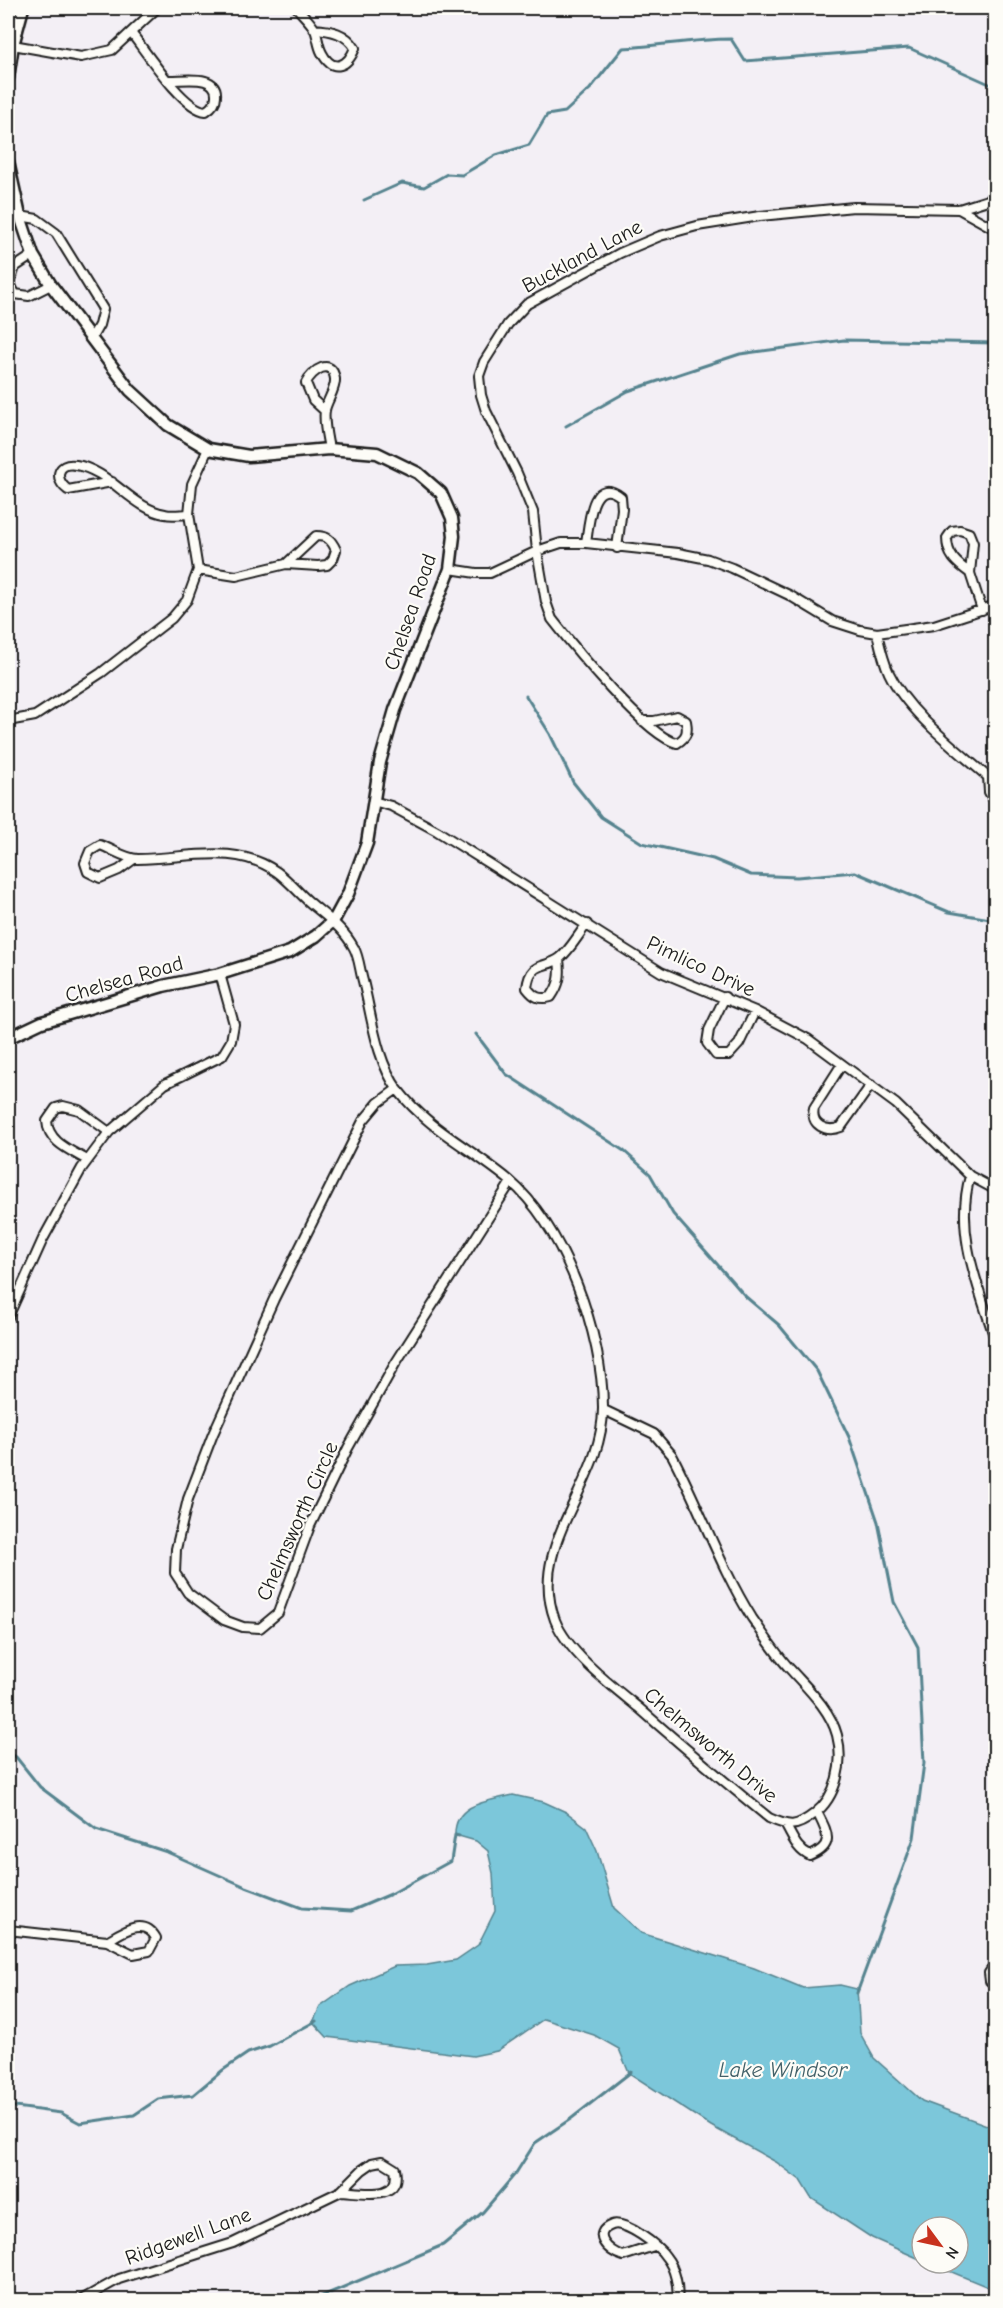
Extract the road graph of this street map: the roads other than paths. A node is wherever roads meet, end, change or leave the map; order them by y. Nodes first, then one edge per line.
1 (23, 8) edge
2 (158, 8) edge
3 (297, 8) edge
4 (314, 29) junction
5 (132, 34) junction
6 (13, 45) junction
7 (8, 78) edge
8 (168, 80) junction
9 (8, 162) edge
10 (996, 200) edge
11 (959, 209) junction
12 (20, 216) junction
13 (996, 227) edge
14 (33, 255) junction
15 (51, 285) junction
16 (91, 339) junction
17 (325, 411) junction
18 (329, 448) junction
19 (208, 449) junction
20 (112, 483) junction
21 (189, 514) junction
22 (586, 543) junction
23 (617, 548) junction
24 (537, 551) junction
25 (286, 564) junction
26 (450, 569) junction
27 (198, 570) junction
28 (970, 573) junction
29 (996, 605) edge
30 (982, 610) junction
31 (877, 633) junction
32 (8, 721) edge
33 (642, 721) junction
34 (992, 777) edge
35 (373, 801) junction
36 (996, 804) edge
37 (134, 859) junction
38 (333, 920) junction
39 (587, 924) junction
40 (559, 959) junction
41 (220, 974) junction
42 (725, 997) junction
43 (755, 1011) junction
44 (8, 1038) edge
45 (842, 1064) junction
46 (871, 1085) junction
47 (397, 1089) junction
48 (109, 1132) junction
49 (87, 1160) junction
50 (970, 1176) junction
51 (511, 1182) junction
52 (996, 1190) edge
53 (8, 1317) edge
54 (996, 1342) edge
55 (604, 1410) junction
56 (817, 1812) junction
57 (786, 1826) junction
58 (8, 1930) edge
59 (106, 1941) junction
60 (996, 1963) edge
61 (996, 1986) edge
62 (341, 2191) junction
63 (654, 2246) junction
64 (81, 2301) edge
65 (677, 2301) edge

1 - 6 street
2 - 5 street
3 - 4 street
4 - 4 street
5 - 6 street
5 - 8 street
6 - 7 street
8 - 8 street
9 - 12 street, Chelsea Road
10 - 11 street, Buckland Lane
11 - 13 street, Buckland Lane
11 - 24 street, Buckland Lane
12 - 14 street, Chelsea Road
12 - 16 street
14 - 15 street, Chelsea Road
14 - 15 street
15 - 16 street, Chelsea Road
16 - 19 street, Chelsea Road
17 - 17 street
17 - 18 street
18 - 19 street, Chelsea Road
18 - 26 street, Chelsea Road
19 - 21 street
20 - 20 street
20 - 21 street
21 - 27 street
22 - 23 street
22 - 23 street
22 - 24 street
23 - 31 street
24 - 26 street
24 - 33 street, Buckland Lane
25 - 25 street
25 - 27 street
26 - 35 street, Chelsea Road
27 - 32 street
28 - 28 street
28 - 30 street
29 - 30 street
30 - 31 street
31 - 34 street
33 - 33 street, Buckland Lane
34 - 36 street
35 - 38 street, Chelsea Road
35 - 39 street, Pimlico Drive
37 - 37 street
37 - 38 street, Chelmsworth Drive
38 - 41 street, Chelsea Road
38 - 47 street, Chelmsworth Drive
39 - 40 street
39 - 42 street, Pimlico Drive
40 - 40 street
41 - 44 street, Chelsea Road
41 - 48 street
42 - 43 street, Pimlico Drive
42 - 43 street
43 - 45 street, Pimlico Drive
45 - 46 street, Pimlico Drive
45 - 46 street
46 - 50 street, Pimlico Drive
47 - 51 street, Chelmsworth Drive
47 - 51 street, Chelmsworth Circle
48 - 49 street
48 - 49 street
49 - 53 street
50 - 52 street, Pimlico Drive
50 - 54 street
51 - 55 street, Chelmsworth Drive
55 - 56 street, Chelmsworth Drive
55 - 57 street, Chelmsworth Drive
56 - 57 street, Chelmsworth Drive
56 - 57 street
58 - 59 street
59 - 59 street
60 - 61 street
62 - 62 street, Ridgewell Lane
62 - 64 street, Ridgewell Lane
63 - 63 street
63 - 65 street

